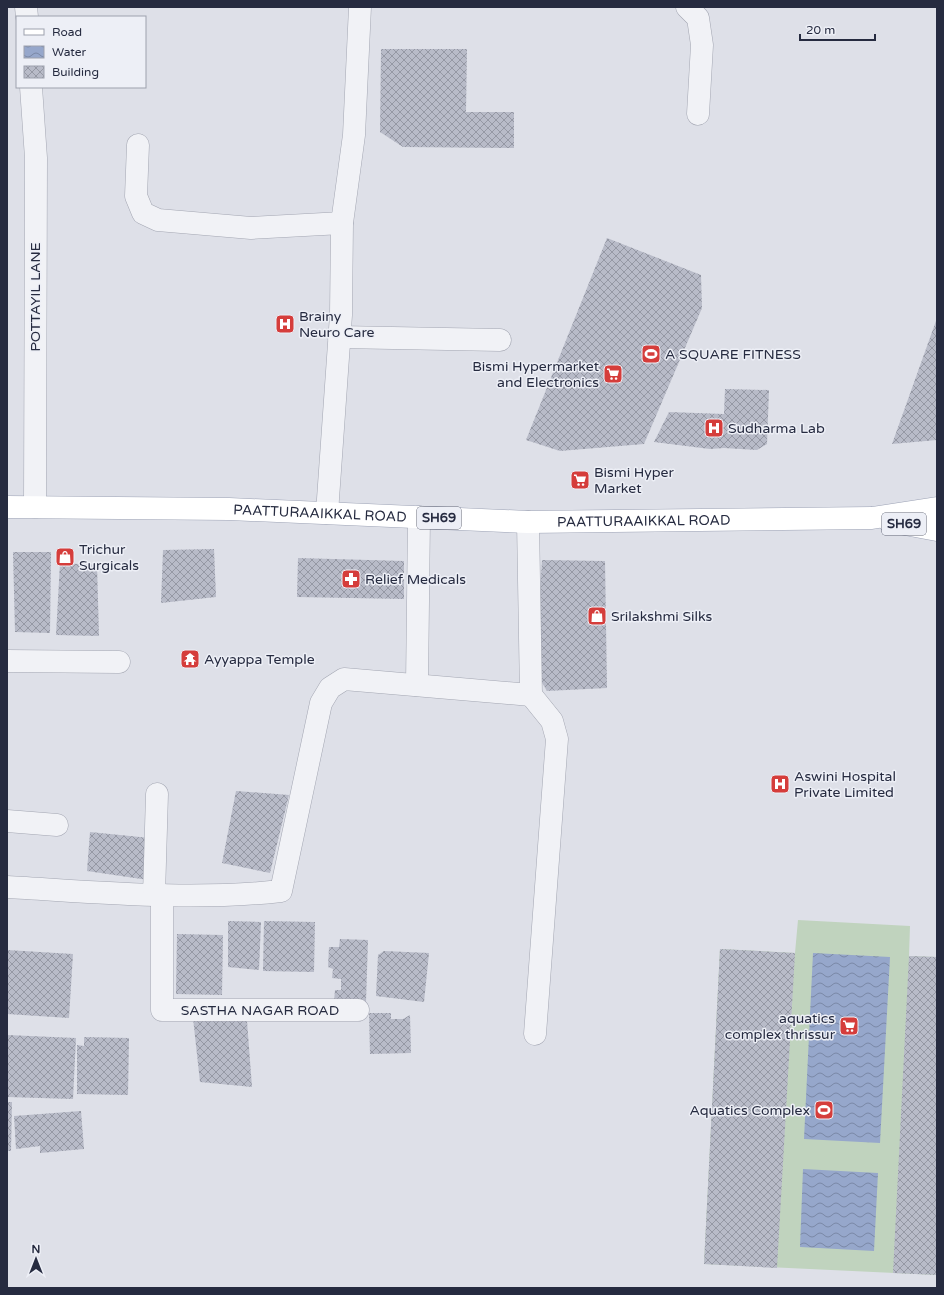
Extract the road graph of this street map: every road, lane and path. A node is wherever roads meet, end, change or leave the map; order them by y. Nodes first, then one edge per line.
1 (360, 7) edge
2 (687, 7) edge
3 (31, 88) edge
4 (698, 114) dead end
5 (138, 145) dead end
6 (342, 223) junction
7 (339, 337) junction
8 (500, 340) dead end
9 (7, 507) edge
10 (35, 507) junction
11 (937, 508) edge
12 (327, 513) junction
13 (420, 517) junction
14 (872, 518) junction
15 (528, 522) junction
16 (937, 530) edge
17 (7, 661) edge
18 (119, 662) dead end
19 (417, 685) junction
20 (531, 695) junction
21 (157, 794) dead end
22 (7, 821) edge
23 (57, 825) dead end
24 (7, 887) edge
25 (158, 895) junction
26 (358, 1010) dead end
27 (535, 1034) dead end

1 - 6 street
2 - 4 street
3 - 10 street, POTTAYIL LANE
5 - 6 street
6 - 7 street
7 - 8 street
7 - 12 street
9 - 10 main road, PAATTURAAIKKAL ROAD / SH69
10 - 12 main road, PAATTURAAIKKAL ROAD / SH69
11 - 14 main road, SH69
12 - 13 main road, PAATTURAAIKKAL ROAD / SH69
13 - 15 main road, PAATTURAAIKKAL ROAD / SH69
13 - 19 street
14 - 15 main road, PAATTURAAIKKAL ROAD / SH69
14 - 16 main road, SH69
15 - 20 street
17 - 18 street
19 - 20 street
19 - 25 street
20 - 27 street
21 - 25 street
22 - 23 street
24 - 25 street
25 - 26 street, SASTHA NAGAR ROAD

